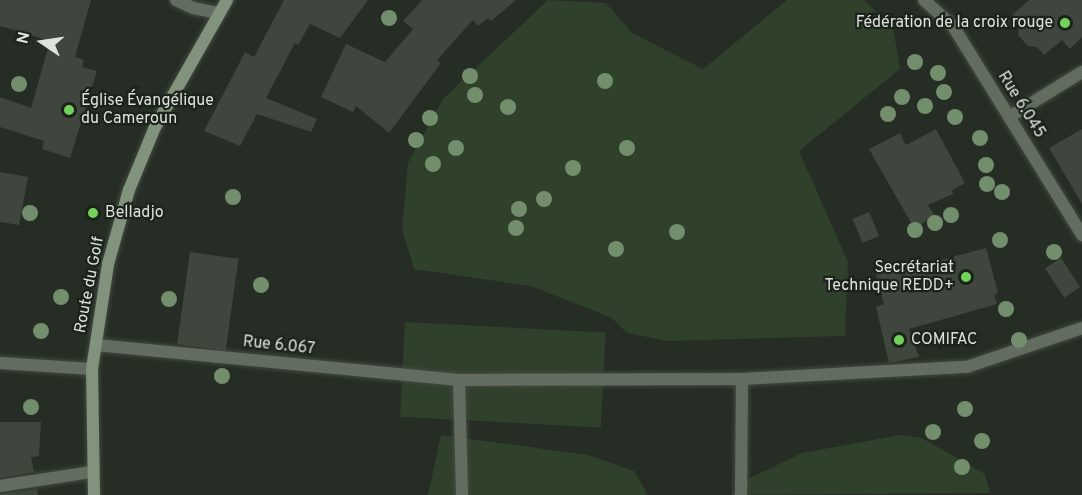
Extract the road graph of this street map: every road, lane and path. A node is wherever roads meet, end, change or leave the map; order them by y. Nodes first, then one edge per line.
1 (176, 0) edge
2 (227, 0) edge
3 (924, 0) edge
4 (218, 13) junction
5 (1082, 72) edge
6 (1009, 117) junction
7 (1082, 235) edge
8 (1082, 328) edge
9 (96, 345) junction
10 (0, 363) edge
11 (92, 369) junction
12 (742, 379) junction
13 (459, 380) junction
14 (92, 472) junction
15 (0, 486) edge
16 (94, 495) edge
17 (462, 495) edge
18 (741, 495) edge

1 - 4 street
2 - 4 main road, Route du Golf
3 - 6 street, Rue 6.045
4 - 9 main road, Route du Golf
5 - 6 street
6 - 7 street, Rue 6.045
8 - 12 street, Rue 6.067
9 - 11 main road, Route du Golf
9 - 13 street, Rue 6.067
10 - 11 street
11 - 14 main road, Route du Golf
12 - 13 street, Rue 6.067
12 - 18 street
13 - 17 street
14 - 15 street
14 - 16 main road, Route du Golf

